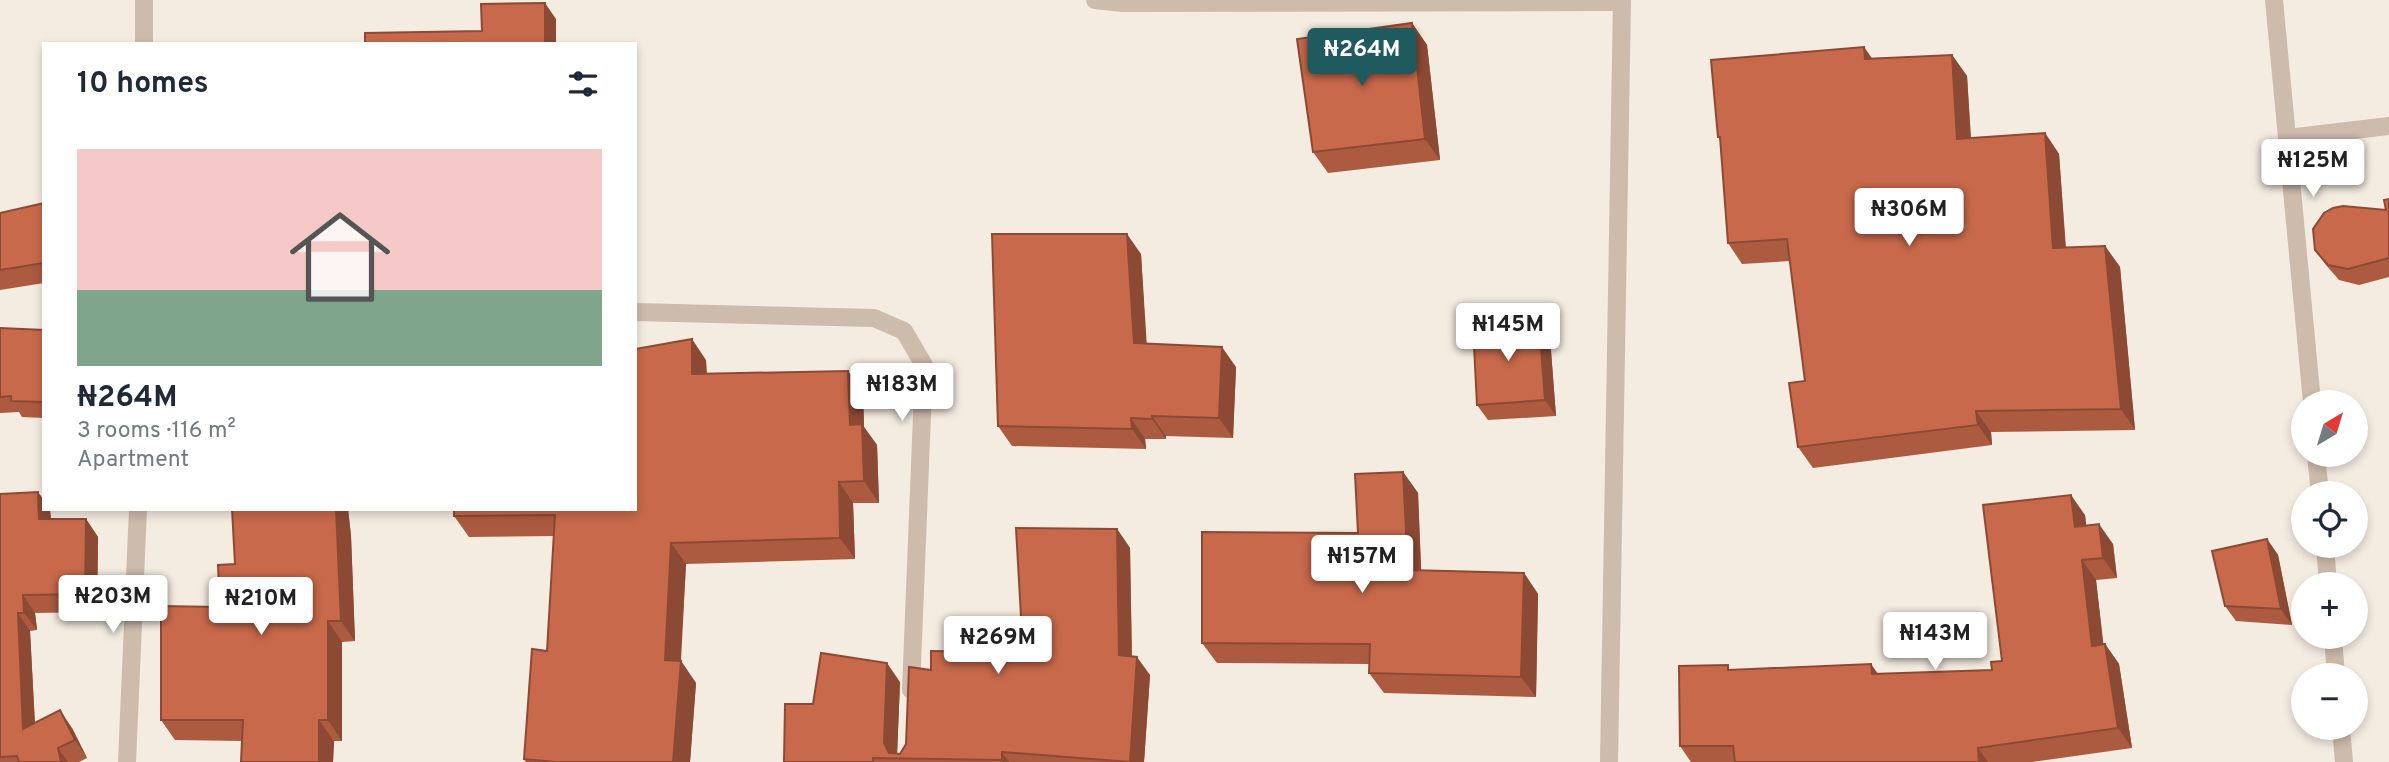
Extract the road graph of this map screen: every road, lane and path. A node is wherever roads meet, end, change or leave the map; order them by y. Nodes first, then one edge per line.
1 (144, 0) edge
2 (1095, 0) edge
3 (2274, 0) edge
4 (1622, 1) edge
5 (144, 42) edge
6 (2389, 126) edge
7 (2288, 138) junction
8 (637, 312) edge
9 (2311, 390) edge
10 (138, 511) edge
11 (910, 707) edge
12 (2342, 740) edge
13 (127, 762) edge
14 (1609, 762) edge
15 (2344, 762) edge

1 - 5 street
2 - 4 street
3 - 7 street
4 - 14 street
6 - 7 street
7 - 9 street
8 - 11 street
10 - 13 street
12 - 15 street

